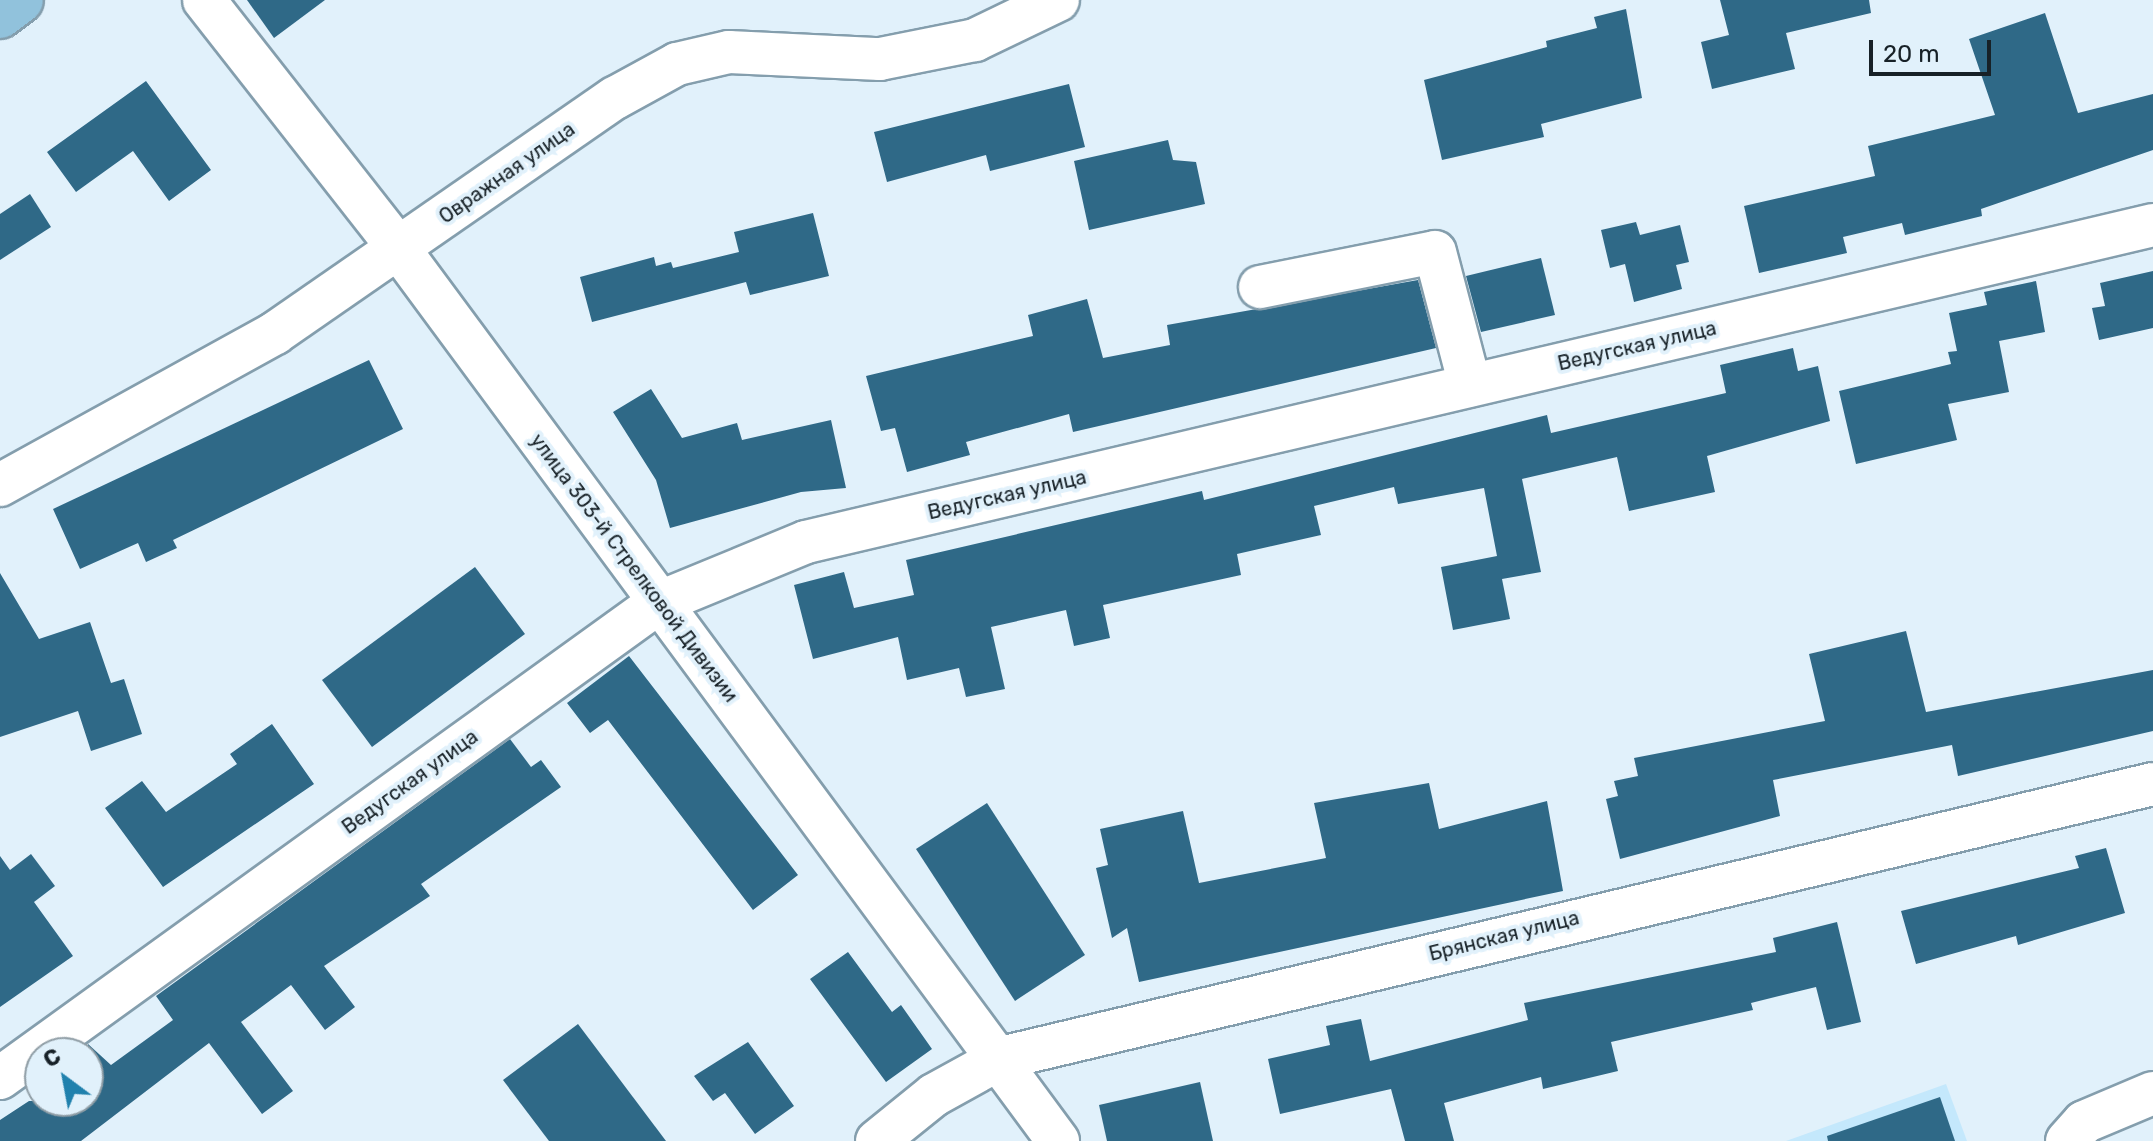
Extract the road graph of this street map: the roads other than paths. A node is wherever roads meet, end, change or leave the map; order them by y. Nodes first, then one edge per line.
1 (21, 0) edge
2 (204, 0) edge
3 (1058, 0) edge
4 (0, 16) edge
5 (2153, 225) edge
6 (399, 249) junction
7 (1260, 287) dead end
8 (1470, 385) junction
9 (0, 485) edge
10 (658, 603) junction
11 (2153, 784) edge
12 (1001, 1058) junction
13 (0, 1078) edge
14 (2153, 1093) edge
15 (877, 1141) edge
16 (1058, 1141) edge
17 (2067, 1141) edge

1 - 4 main road
2 - 6 street, улица 303-й Стрелковой Дивизии
3 - 6 street, Овражная улица
5 - 8 street, Ведугская улица
6 - 9 street, Овражная улица
6 - 10 street, улица 303-й Стрелковой Дивизии
7 - 8 street
8 - 10 street, Ведугская улица
10 - 12 street, улица 303-й Стрелковой Дивизии
10 - 13 street, Ведугская улица
11 - 12 street, Брянская улица
12 - 15 street, Брянская улица
12 - 16 street, улица 303-й Стрелковой Дивизии
14 - 17 street

